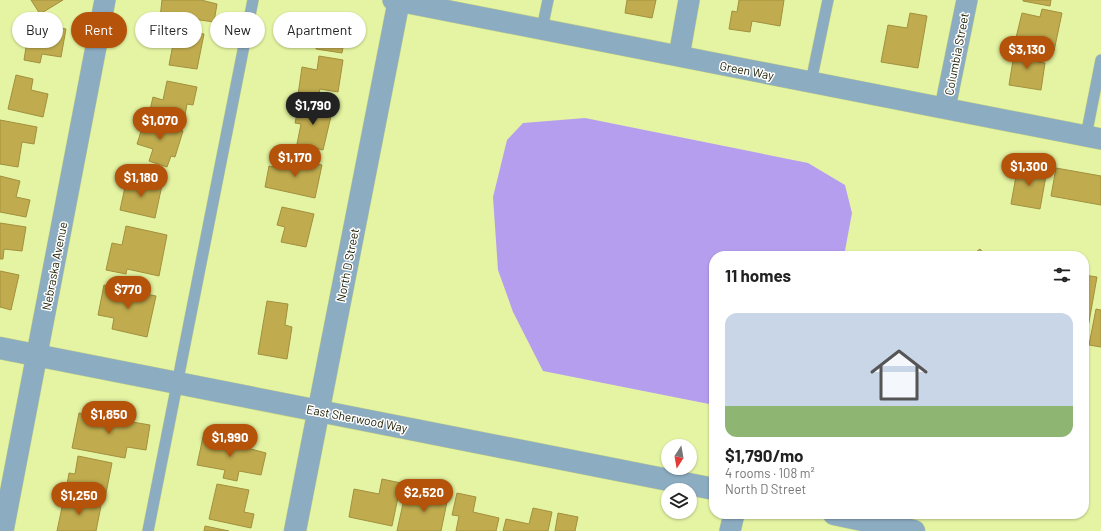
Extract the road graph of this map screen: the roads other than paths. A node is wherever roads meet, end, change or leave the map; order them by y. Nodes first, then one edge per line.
1 (105, 0) edge
2 (253, 0) edge
3 (397, 0) edge
4 (548, 0) edge
5 (690, 0) edge
6 (828, 0) edge
7 (967, 0) edge
8 (542, 29) junction
9 (679, 56) junction
10 (1101, 60) edge
11 (811, 82) junction
12 (945, 108) junction
13 (1093, 138) edge
14 (0, 348) edge
15 (37, 355) junction
16 (177, 383) junction
17 (318, 411) junction
18 (709, 488) edge
19 (733, 519) edge
20 (858, 519) edge
21 (4, 531) edge
22 (148, 531) edge
23 (295, 531) edge
24 (730, 531) edge
25 (914, 531) edge

1 - 15 street, Nebraska Avenue
2 - 16 lane
3 - 8 street, Green Way
3 - 17 street, North D Street
4 - 8 lane
5 - 9 street
6 - 11 lane
7 - 12 street, Columbia Street
8 - 9 street, Green Way
9 - 11 street, Green Way
10 - 13 lane
11 - 12 street, Green Way
12 - 13 street, Green Way
14 - 15 street, East Sherwood Way
15 - 16 street, East Sherwood Way
15 - 21 street, Nebraska Avenue
16 - 17 street, East Sherwood Way
16 - 22 lane
17 - 18 street, East Sherwood Way
17 - 23 street, North D Street
19 - 24 street
20 - 25 street

